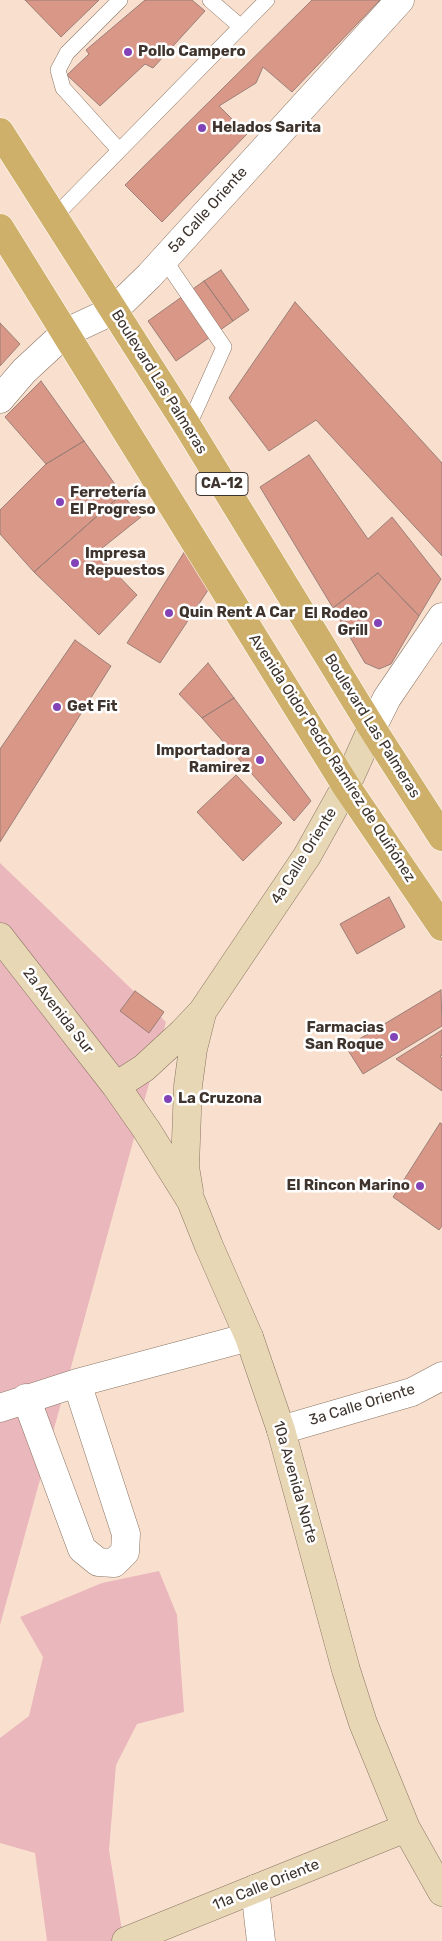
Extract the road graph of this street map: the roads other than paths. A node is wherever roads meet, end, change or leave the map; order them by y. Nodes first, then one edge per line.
1 (120, 0) edge
2 (210, 0) edge
3 (267, 0) edge
4 (400, 0) edge
5 (241, 27) junction
6 (0, 132) edge
7 (119, 150) junction
8 (54, 217) junction
9 (0, 228) edge
10 (164, 259) junction
11 (114, 310) junction
12 (65, 333) junction
13 (0, 399) edge
14 (188, 427) junction
15 (442, 618) edge
16 (372, 728) junction
17 (346, 786) junction
18 (442, 837) edge
19 (442, 927) edge
20 (0, 937) edge
21 (202, 1012) junction
22 (116, 1086) junction
23 (191, 1201) junction
24 (249, 1337) junction
25 (442, 1376) edge
26 (77, 1383) junction
27 (26, 1398) junction
28 (0, 1408) edge
29 (281, 1430) junction
30 (406, 1828) junction
31 (254, 1889) junction
32 (442, 1892) edge
33 (126, 1941) edge
34 (261, 1941) edge

1 - 7 lane
2 - 5 lane
3 - 5 lane
4 - 10 street, 5a Calle Oriente
5 - 7 lane
6 - 8 main road, Boulevard Las Palmeras / CA-12
7 - 8 lane
8 - 11 main road, Boulevard Las Palmeras / CA-12
9 - 12 main road
10 - 11 street, 5a Calle Oriente
10 - 14 lane
11 - 12 street, 5a Calle Oriente
11 - 14 main road, Boulevard Las Palmeras / CA-12
12 - 13 street, 5a Calle Oriente
12 - 17 main road, Avenida Oidor Pedro Ramírez de Quiñónez
14 - 16 main road, Boulevard Las Palmeras / CA-12
15 - 16 street, 4a Calle Oriente
16 - 17 street, 4a Calle Oriente
16 - 18 main road, Boulevard Las Palmeras / CA-12
17 - 19 main road, Avenida Oidor Pedro Ramírez de Quiñónez
17 - 21 street, 4a Calle Oriente
20 - 22 street, 2a Avenida Sur
21 - 22 street, 4a Calle Oriente
21 - 23 street, 4a Calle Oriente
22 - 23 street, 10a Avenida Norte
23 - 24 street, 10a Avenida Norte
24 - 26 street
24 - 29 street, 10a Avenida Norte
25 - 29 street, 3a Calle Oriente
26 - 27 street
26 - 27 street
27 - 28 street
29 - 30 street, 10a Avenida Norte
30 - 31 street, 11a Calle Oriente
30 - 32 street, 10a Avenida Norte
31 - 33 street, 11a Calle Oriente
31 - 34 street

